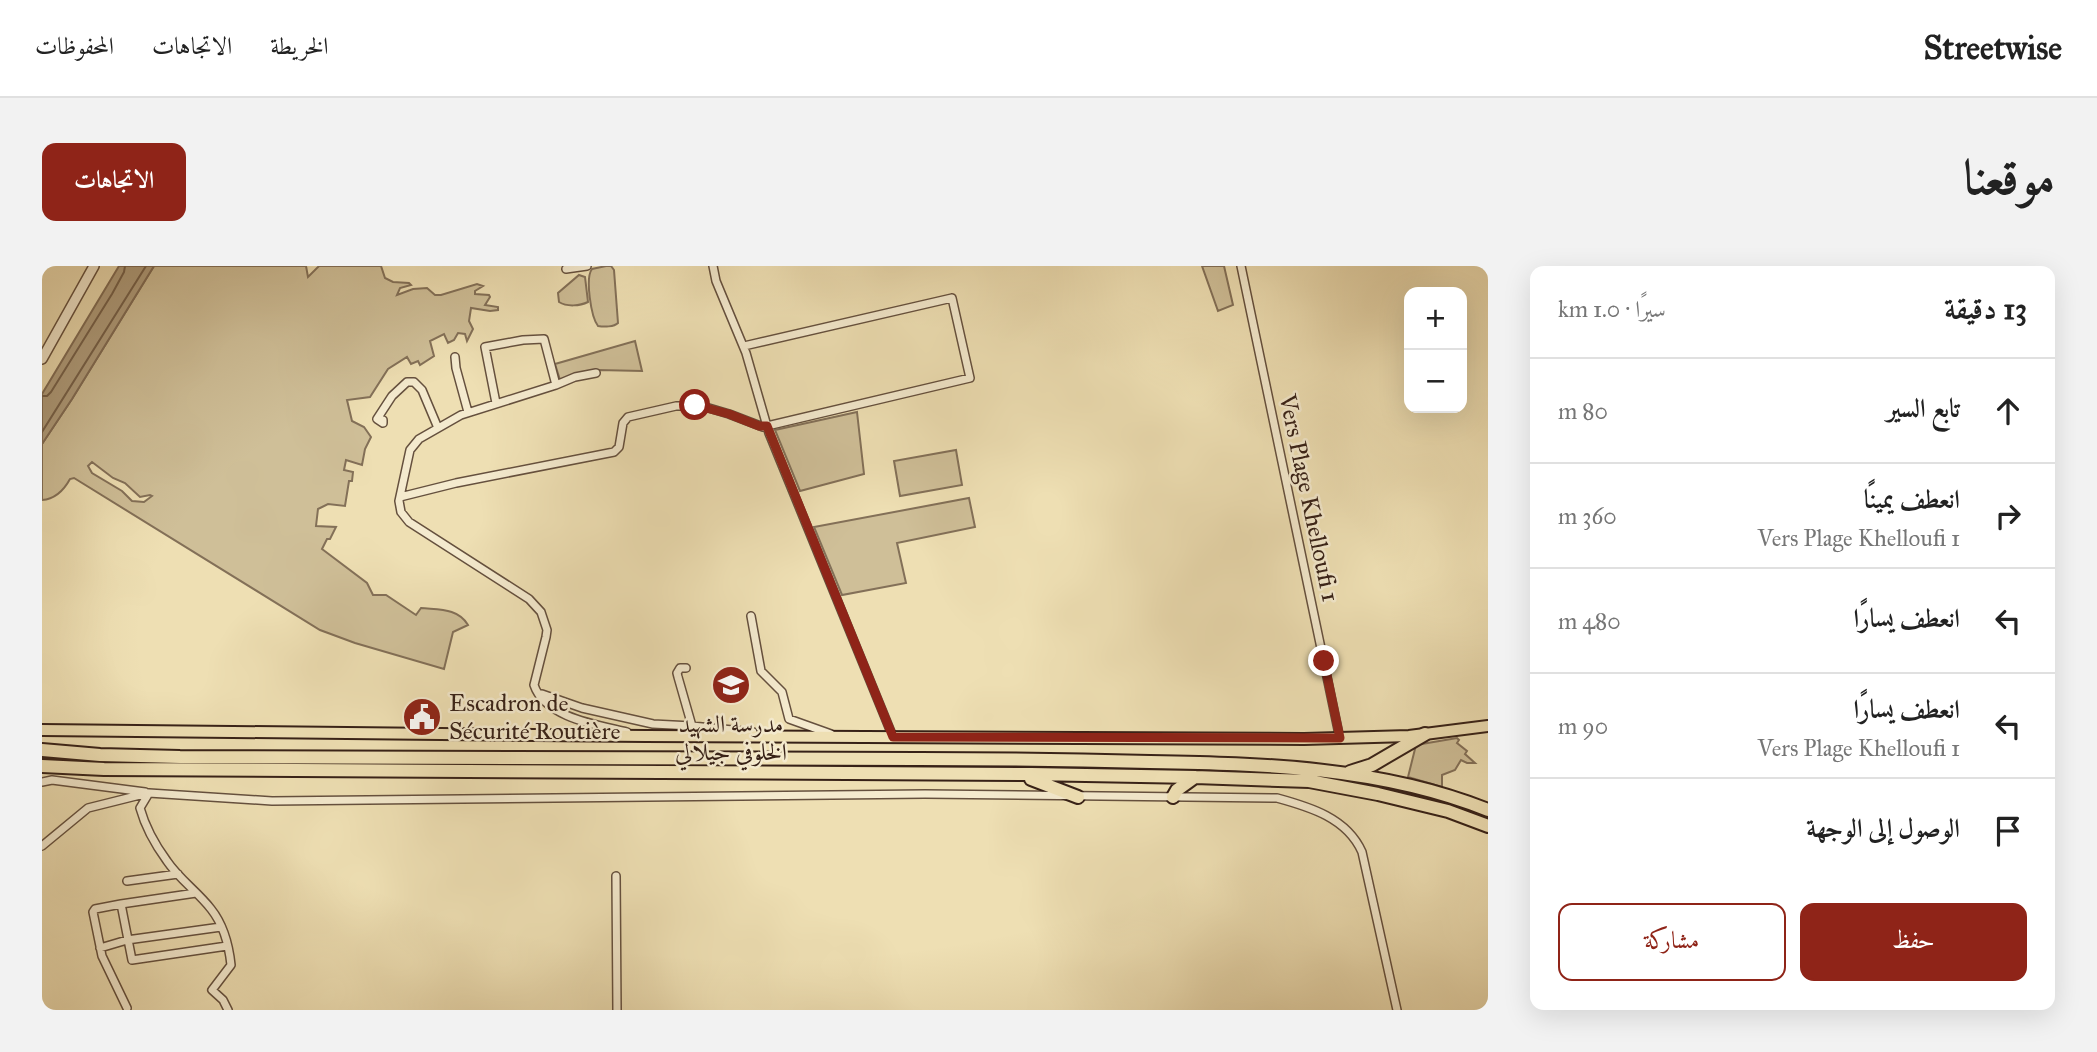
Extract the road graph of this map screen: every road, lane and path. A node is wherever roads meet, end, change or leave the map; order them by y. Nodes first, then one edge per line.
1 (93, 266) edge
2 (587, 266) edge
3 (713, 266) edge
4 (1241, 266) edge
5 (566, 269) dead end
6 (744, 346) junction
7 (455, 357) dead end
8 (42, 359) edge
9 (596, 373) dead end
10 (556, 385) junction
11 (496, 403) junction
12 (468, 412) junction
13 (383, 420) dead end
14 (767, 426) junction
15 (438, 428) junction
16 (400, 497) junction
17 (751, 616) dead end
18 (686, 668) dead end
19 (537, 692) junction
20 (616, 716) junction
21 (598, 725) junction
22 (692, 726) junction
23 (1488, 726) edge
24 (42, 730) edge
25 (1425, 734) junction
26 (645, 736) junction
27 (789, 736) junction
28 (838, 737) junction
29 (893, 737) junction
30 (1340, 738) junction
31 (46, 751) edge
32 (1392, 754) junction
33 (45, 766) edge
34 (1017, 774) junction
35 (1343, 774) junction
36 (1195, 777) junction
37 (42, 782) edge
38 (1393, 783) junction
39 (149, 793) junction
40 (1078, 797) junction
41 (1173, 797) junction
42 (1488, 810) edge
43 (1488, 826) edge
44 (42, 846) edge
45 (178, 874) junction
46 (616, 876) dead end
47 (127, 881) dead end
48 (196, 893) junction
49 (121, 904) junction
50 (221, 926) junction
51 (127, 940) junction
52 (227, 946) junction
53 (100, 948) junction
54 (127, 1008) edge
55 (228, 1010) edge
56 (617, 1010) edge
57 (1397, 1010) edge

1 - 8 street
2 - 5 street
3 - 6 street
4 - 30 street, Vers Plage Khelloufi 1
6 - 14 street
6 - 14 street
7 - 12 street
9 - 10 street
10 - 11 street
10 - 11 street
11 - 12 street
12 - 15 street
13 - 15 street
14 - 16 street
14 - 29 street
15 - 16 street
16 - 19 street
17 - 28 street
18 - 22 street
19 - 20 street
19 - 21 street
20 - 21 street
20 - 22 street
21 - 26 street
22 - 27 street
23 - 25 main road
24 - 26 main road
25 - 30 main road
25 - 32 highway
26 - 27 main road
27 - 28 main road
28 - 29 main road
29 - 30 main road
31 - 35 highway
32 - 35 highway
32 - 38 highway
33 - 34 highway
34 - 36 highway
34 - 40 highway
35 - 38 highway
36 - 41 highway
36 - 43 highway
37 - 39 street
38 - 42 highway
39 - 40 street
39 - 44 street
39 - 45 street
40 - 41 street
41 - 57 street
45 - 47 street
45 - 48 street
46 - 56 street
48 - 49 street
48 - 50 street
49 - 51 street
49 - 53 street
50 - 51 street
50 - 52 street
51 - 52 street
51 - 53 street
52 - 55 street
53 - 54 street

